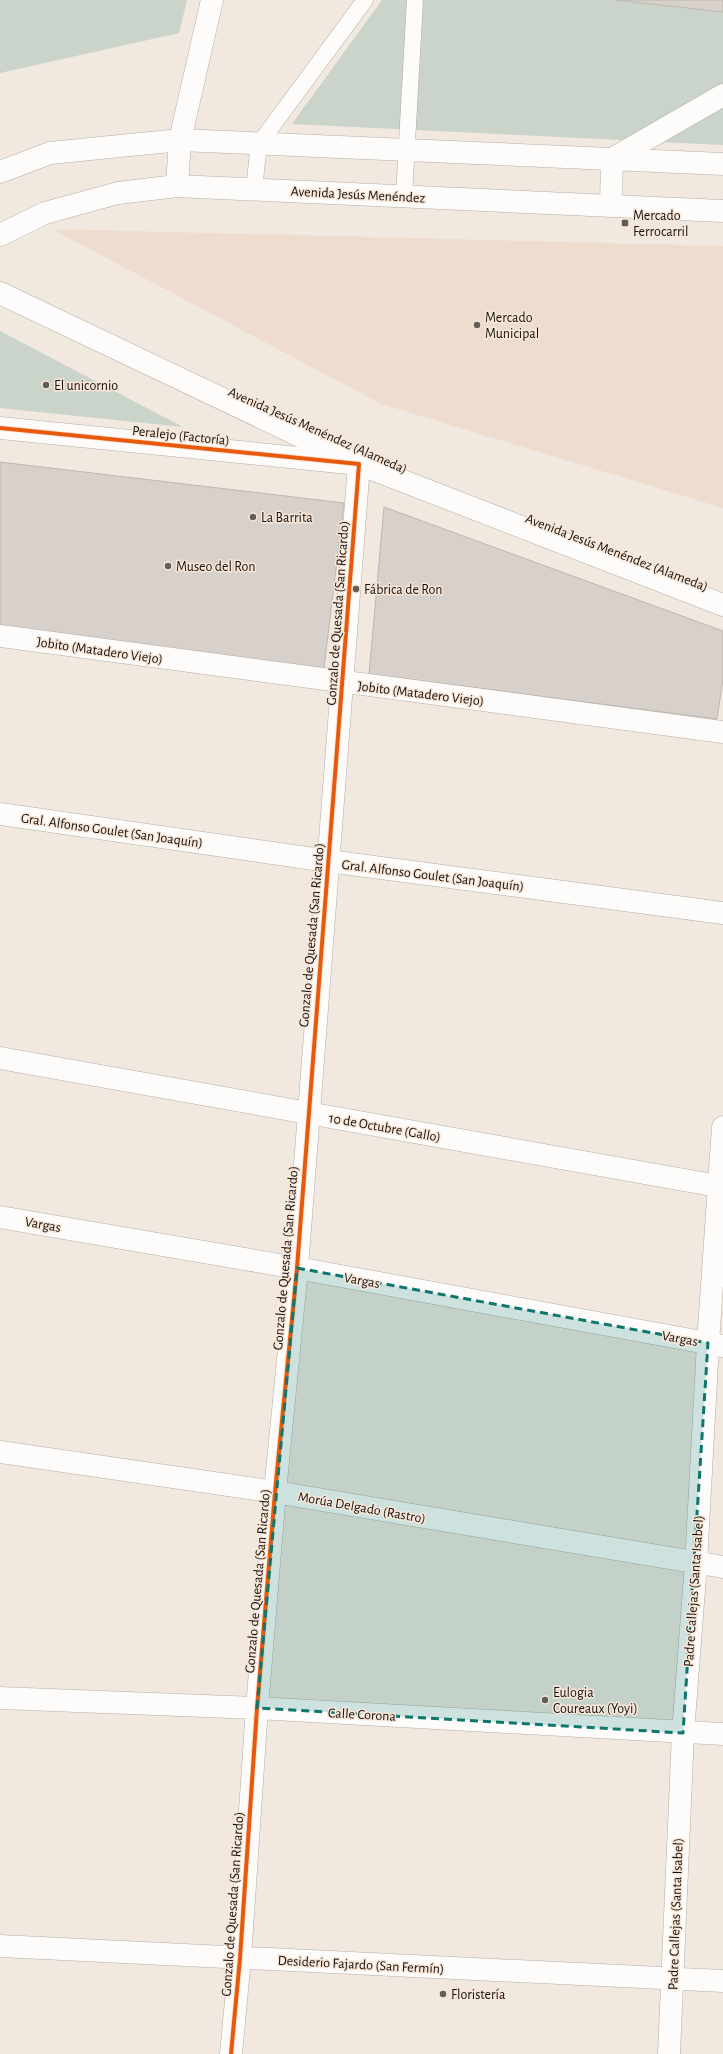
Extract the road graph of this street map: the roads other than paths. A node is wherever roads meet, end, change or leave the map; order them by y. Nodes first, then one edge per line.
1 (212, 0) edge
2 (365, 0) edge
3 (415, 0) edge
4 (723, 95) edge
5 (180, 140) junction
6 (259, 144) junction
7 (406, 149) junction
8 (612, 159) junction
9 (723, 164) edge
10 (0, 172) edge
11 (177, 186) junction
12 (254, 189) junction
13 (404, 196) junction
14 (611, 205) junction
15 (723, 211) edge
16 (0, 235) edge
17 (0, 294) edge
18 (0, 428) edge
19 (359, 464) junction
20 (723, 605) edge
21 (0, 636) edge
22 (343, 683) junction
23 (723, 732) edge
24 (0, 814) edge
25 (328, 862) junction
26 (723, 913) edge
27 (0, 1058) edge
28 (308, 1114) junction
29 (723, 1127) edge
30 (721, 1186) edge
31 (0, 1216) edge
32 (297, 1268) junction
33 (715, 1344) edge
34 (0, 1452) edge
35 (275, 1492) junction
36 (696, 1563) junction
37 (723, 1567) edge
38 (0, 1698) edge
39 (257, 1708) junction
40 (683, 1733) junction
41 (723, 1734) edge
42 (0, 1946) edge
43 (240, 1958) junction
44 (673, 1978) junction
45 (723, 1981) edge
46 (231, 2054) edge
47 (669, 2054) edge

1 - 5 street
2 - 6 lane
3 - 7 lane
4 - 8 street
5 - 6 street
5 - 10 street
5 - 11 street
6 - 7 street
6 - 12 lane
7 - 8 street
7 - 13 lane
8 - 9 street
8 - 14 street
11 - 12 street, Avenida Jesús Menéndez
11 - 16 street, Avenida Jesús Menéndez
12 - 13 street, Avenida Jesús Menéndez
13 - 14 street, Avenida Jesús Menéndez
14 - 15 street, Avenida Jesús Menéndez
17 - 19 street, Avenida Jesús Menéndez (Alameda)
18 - 19 street, Peralejo (Factoría)
19 - 20 street, Avenida Jesús Menéndez (Alameda)
19 - 22 street, Gonzalo de Quesada (San Ricardo)
21 - 22 street, Jobito (Matadero Viejo)
22 - 23 street, Jobito (Matadero Viejo)
22 - 25 street, Gonzalo de Quesada (San Ricardo)
24 - 25 street, Gral. Alfonso Goulet (San Joaquín)
25 - 26 street, Gral. Alfonso Goulet (San Joaquín)
25 - 28 street, Gonzalo de Quesada (San Ricardo)
27 - 28 street, 10 de Octubre (Gallo)
28 - 30 street, 10 de Octubre (Gallo)
28 - 32 street, Gonzalo de Quesada (San Ricardo)
29 - 30 street, Padre Callejas (Santa Isabel)
30 - 33 street, Padre Callejas (Santa Isabel)
31 - 32 street, Vargas
32 - 33 street, Vargas
32 - 35 street, Gonzalo de Quesada (San Ricardo)
33 - 36 street, Padre Callejas (Santa Isabel)
34 - 35 street, Morúa Delgado (Rastro)
35 - 36 street, Morúa Delgado (Rastro)
35 - 39 street, Gonzalo de Quesada (San Ricardo)
36 - 37 street, Morúa Delgado (Rastro)
36 - 40 street, Padre Callejas (Santa Isabel)
38 - 39 street, Calle Corona
39 - 40 street, Calle Corona
39 - 43 street, Gonzalo de Quesada (San Ricardo)
40 - 41 street, Calle Corona
40 - 44 street, Padre Callejas (Santa Isabel)
42 - 43 street, Desiderio Fajardo (San Fermín)
43 - 44 street, Desiderio Fajardo (San Fermín)
43 - 46 street, Gonzalo de Quesada (San Ricardo)
44 - 45 street, Desiderio Fajardo (San Fermín)
44 - 47 street, Padre Callejas (Santa Isabel)

